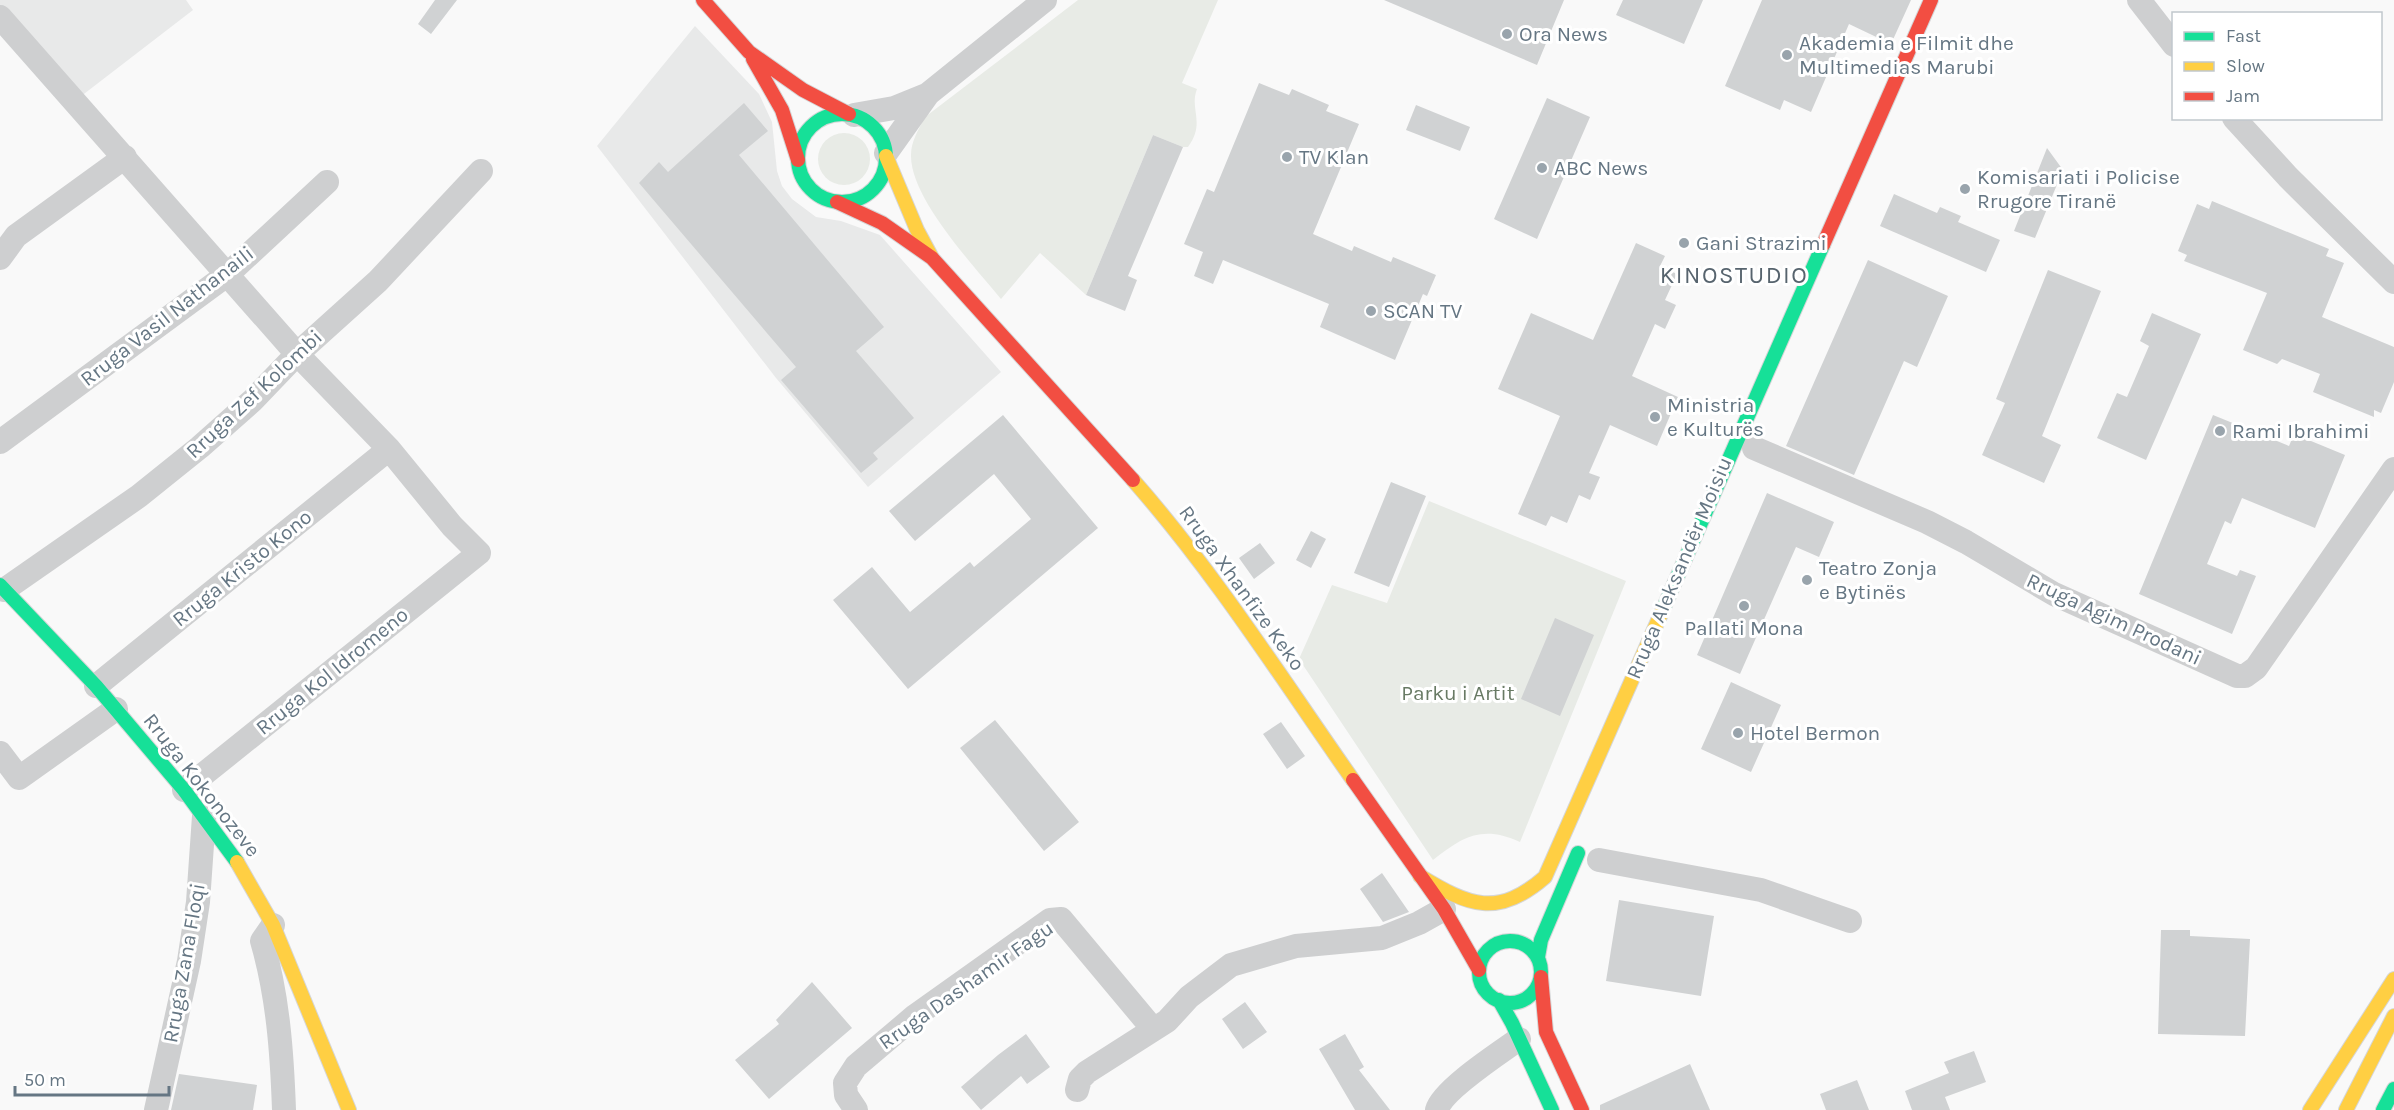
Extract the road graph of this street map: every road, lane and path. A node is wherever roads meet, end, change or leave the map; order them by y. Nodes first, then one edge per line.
1 (703, 0) edge
2 (1045, 0) edge
3 (1931, 0) edge
4 (2143, 2) edge
5 (0, 17) edge
6 (2172, 42) edge
7 (749, 52) junction
8 (928, 94) junction
9 (851, 114) junction
10 (2236, 120) edge
11 (886, 155) junction
12 (125, 157) junction
13 (798, 159) junction
14 (481, 171) dead end
15 (327, 182) dead end
16 (837, 202) junction
17 (0, 258) edge
18 (932, 258) junction
19 (228, 274) junction
20 (2394, 282) edge
21 (297, 354) junction
22 (0, 442) edge
23 (1754, 448) dead end
24 (389, 449) junction
25 (2394, 469) edge
26 (2, 588) edge
27 (96, 686) junction
28 (116, 709) junction
29 (0, 753) edge
30 (184, 790) junction
31 (204, 816) junction
32 (1582, 843) dead end
33 (1599, 860) dead end
34 (1420, 876) junction
35 (1545, 877) junction
36 (1535, 902) dead end
37 (1443, 909) junction
38 (1850, 921) dead end
39 (273, 925) junction
40 (1472, 926) dead end
41 (1538, 957) junction
42 (1479, 970) junction
43 (1541, 977) junction
44 (2394, 979) edge
45 (1499, 1000) junction
46 (2392, 1020) edge
47 (1153, 1029) junction
48 (1520, 1039) junction
49 (2394, 1089) edge
50 (1077, 1090) dead end
51 (1579, 1105) edge
52 (156, 1110) edge
53 (284, 1110) edge
54 (349, 1110) edge
55 (856, 1110) edge
56 (1437, 1110) edge
57 (1552, 1110) edge
58 (2310, 1110) edge
59 (2346, 1110) edge
60 (2383, 1110) edge

1 - 7 main road
2 - 8 street
3 - 35 main road
4 - 6 street
5 - 12 street
7 - 9 main road
7 - 13 main road
8 - 9 street
8 - 11 street
9 - 11 main road
9 - 13 main road
10 - 20 street
11 - 16 main road
11 - 18 main road, Rruga Xhanfize Keko
12 - 17 street
12 - 19 street
13 - 16 main road
14 - 21 street, Rruga Zef Kolombi
15 - 19 street, Rruga Vasil Nathanaili
16 - 18 main road, Rruga Xhanfize Keko
18 - 34 main road, Rruga Xhanfize Keko
19 - 21 street
19 - 22 street, Rruga Vasil Nathanaili
21 - 24 street
21 - 26 street, Rruga Zef Kolombi
23 - 25 street, Rruga Agim Prodani
24 - 27 street, Rruga Kristo Kono
24 - 30 street, Rruga Kol Idromeno
26 - 27 main road, Rruga Kokonozeve
27 - 28 main road, Rruga Kokonozeve
28 - 29 street
28 - 30 main road, Rruga Kokonozeve
30 - 31 main road, Rruga Kokonozeve
31 - 39 main road, Rruga Kokonozeve
31 - 52 street, Rruga Zana Floqi
32 - 41 main road
33 - 38 street
34 - 35 main road
34 - 37 main road, Rruga Xhanfize Keko
35 - 36 main road
37 - 40 main road
37 - 42 main road, Rruga Xhanfize Keko
37 - 47 street
39 - 53 street
39 - 54 main road, Rruga Kokonozeve
41 - 42 main road
41 - 43 main road
42 - 45 main road
43 - 45 main road
43 - 51 main road
44 - 58 main road
45 - 48 main road
46 - 59 main road
47 - 50 street
47 - 55 street, Rruga Dashamir Fagu
48 - 56 street
48 - 57 main road
49 - 60 main road

